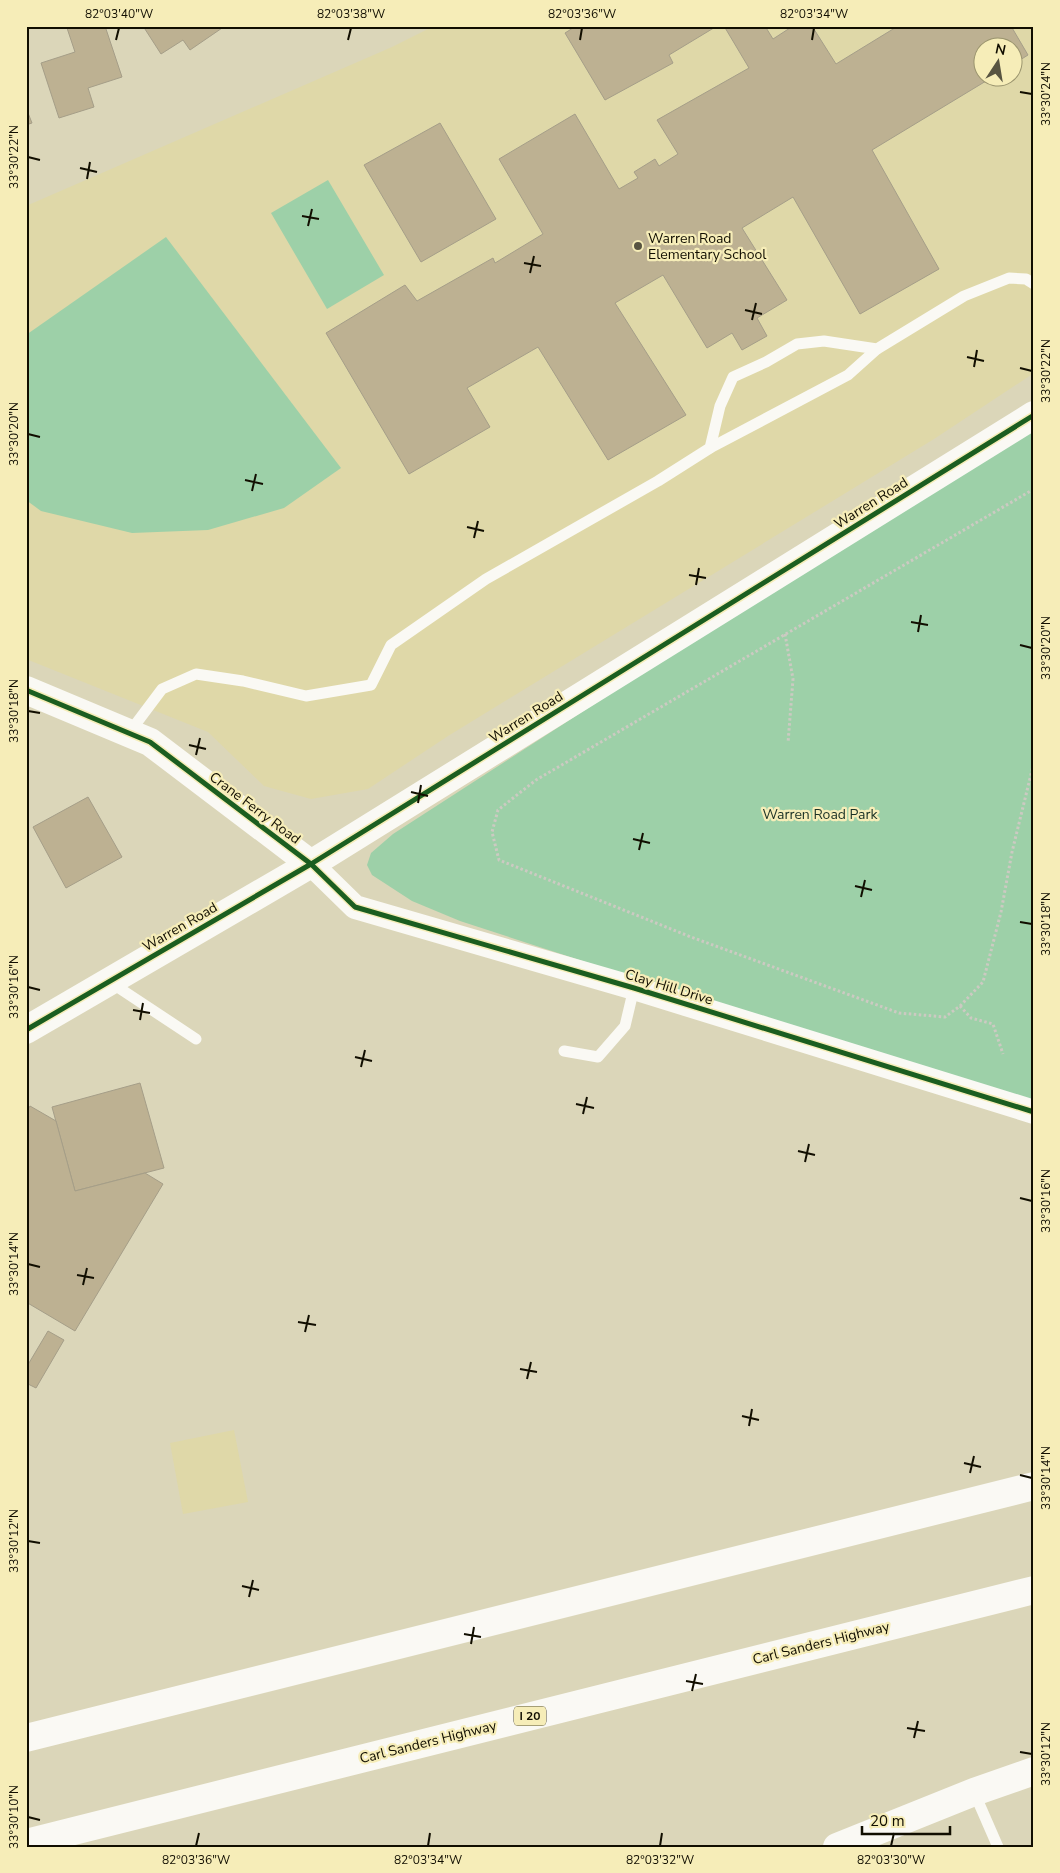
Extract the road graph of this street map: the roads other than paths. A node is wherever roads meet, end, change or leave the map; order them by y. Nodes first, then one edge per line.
1 (1034, 284) edge
2 (877, 349) junction
3 (1034, 416) edge
4 (710, 448) junction
5 (26, 690) edge
6 (129, 733) junction
7 (311, 864) junction
8 (109, 982) junction
9 (634, 988) junction
10 (26, 1030) edge
11 (196, 1039) dead end
12 (564, 1051) dead end
13 (1034, 1112) edge
14 (1034, 1486) edge
15 (1034, 1590) edge
16 (26, 1738) edge
17 (1034, 1770) edge
18 (974, 1792) junction
19 (26, 1842) edge
20 (837, 1847) edge
21 (998, 1847) edge

1 - 2 lane
2 - 4 lane
2 - 4 lane
3 - 7 main road, Warren Road
4 - 6 lane
5 - 6 main road, Crane Ferry Road
6 - 7 main road, Crane Ferry Road
7 - 8 main road, Warren Road
7 - 9 street, Clay Hill Drive
8 - 10 main road, Warren Road
8 - 11 lane
9 - 12 lane
9 - 13 street, Clay Hill Drive
14 - 16 main road
15 - 19 main road, Carl Sanders Highway / I 20
17 - 18 main road
18 - 20 main road
18 - 21 lane

